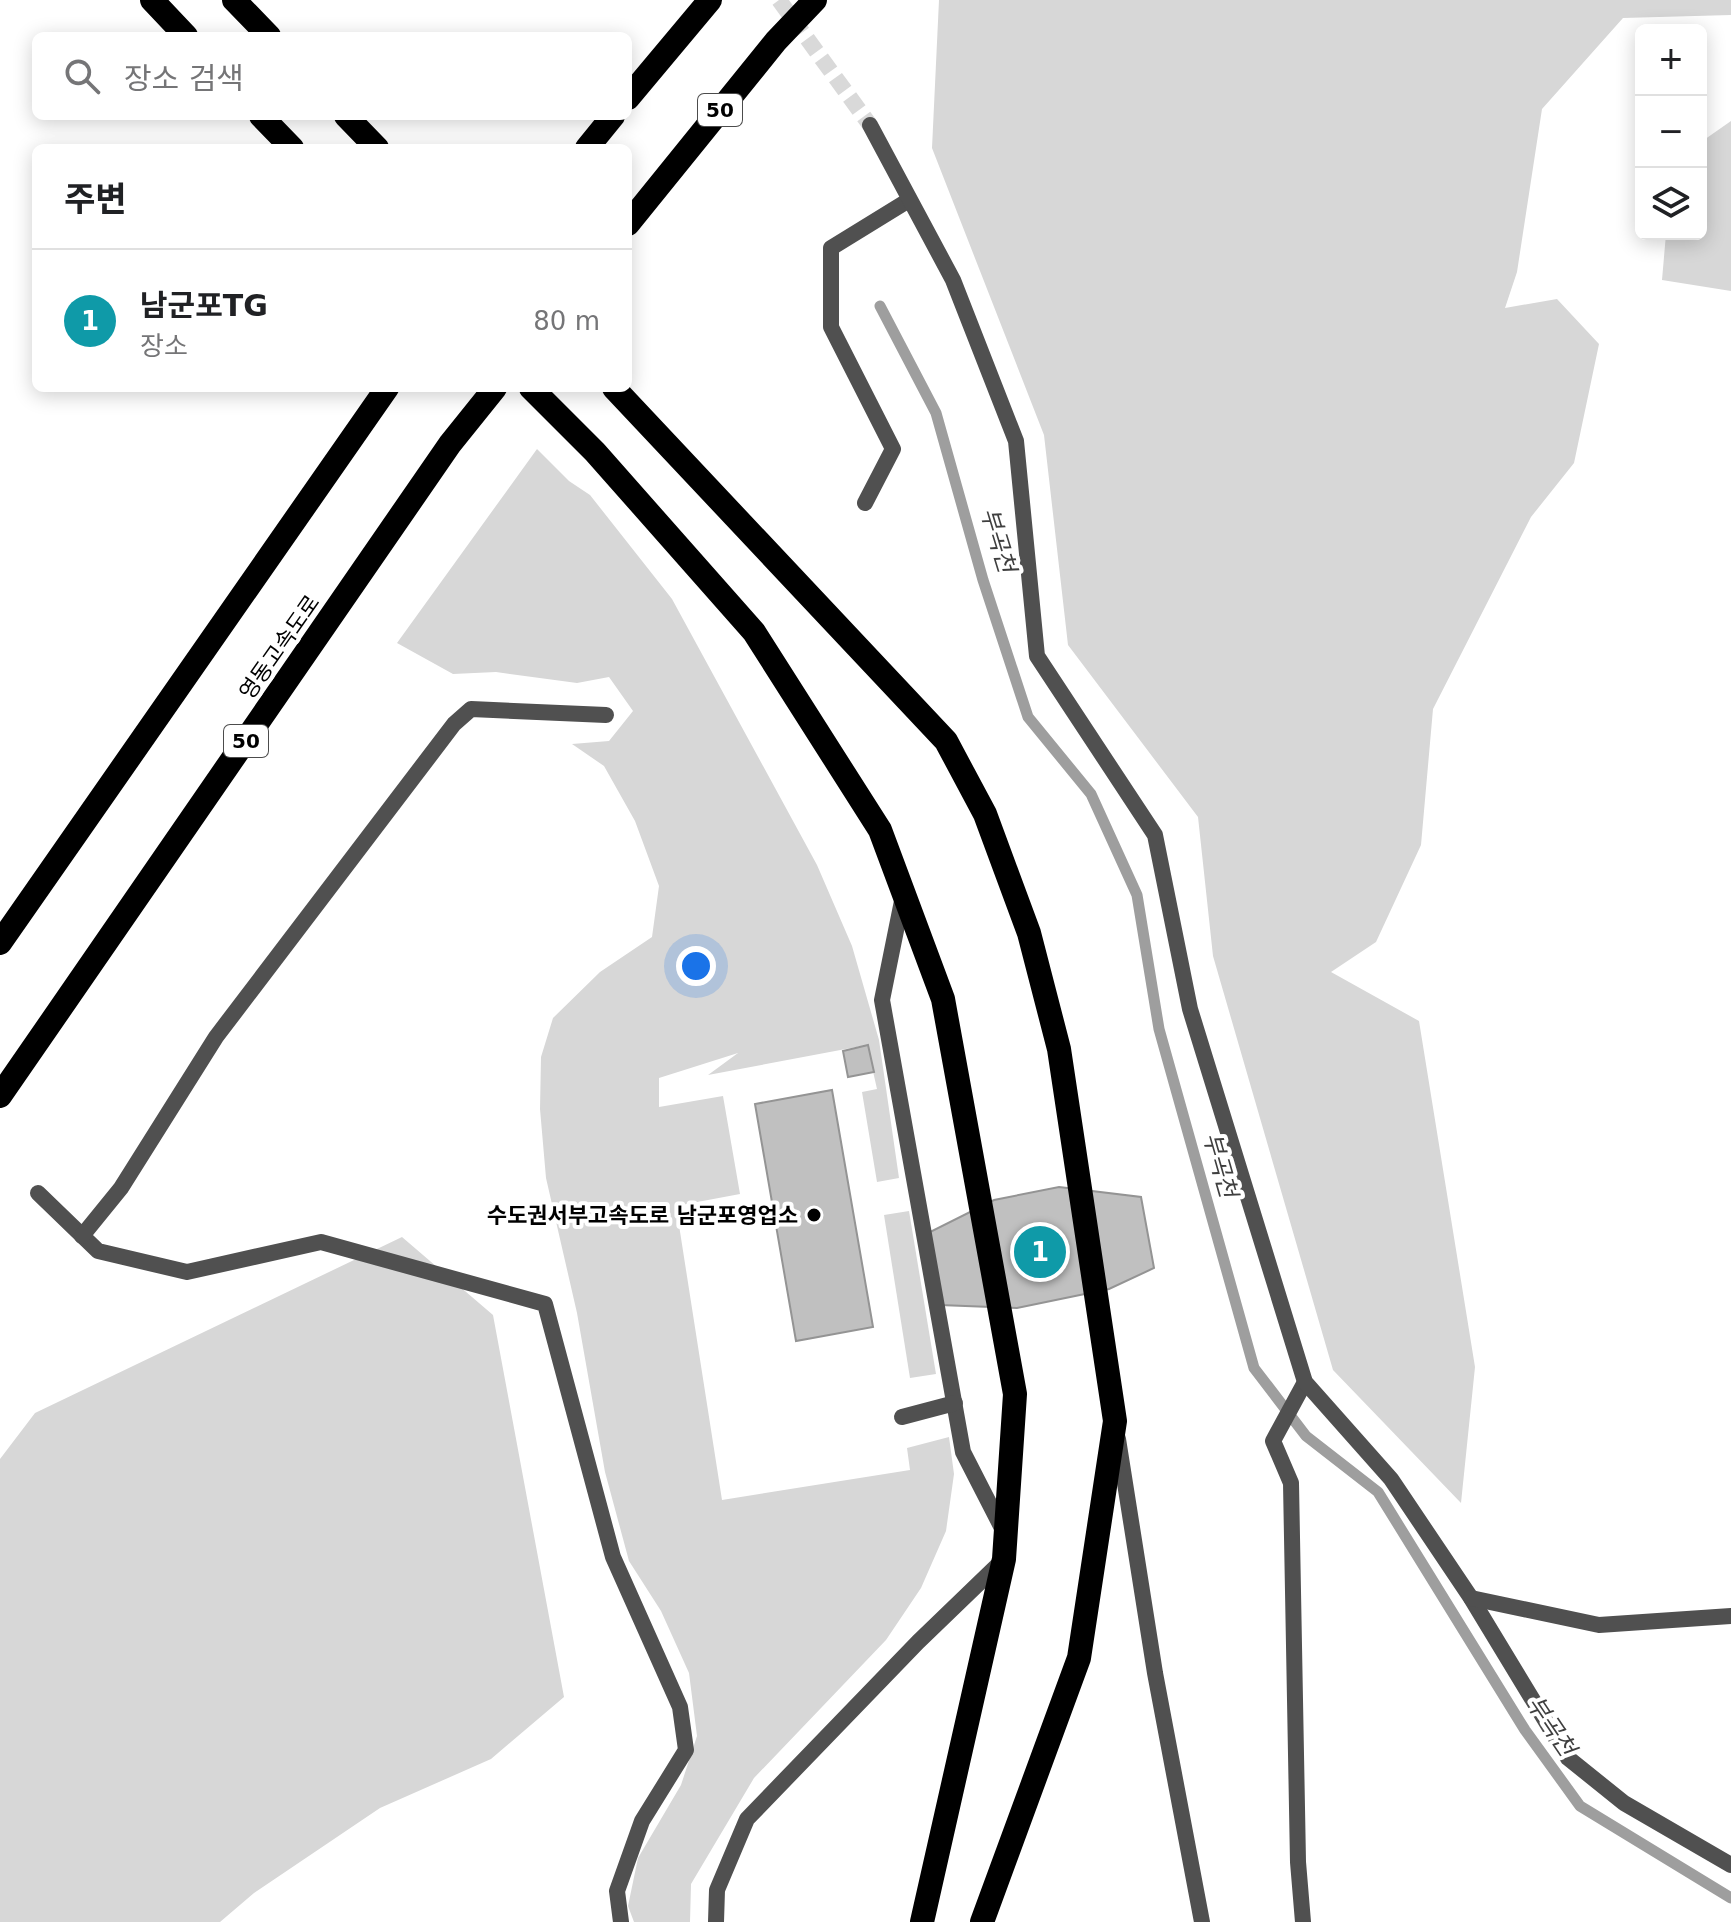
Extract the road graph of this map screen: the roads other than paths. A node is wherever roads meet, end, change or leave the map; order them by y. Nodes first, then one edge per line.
1 (152, 0) edge
2 (234, 0) edge
3 (710, 0) edge
4 (815, 0) edge
5 (182, 32) edge
6 (265, 32) edge
7 (632, 93) edge
8 (265, 120) edge
9 (610, 120) edge
10 (351, 121) edge
11 (870, 125) tunnel mouth
12 (288, 144) edge
13 (373, 144) edge
14 (590, 144) edge
15 (909, 200) junction
16 (632, 219) edge
17 (384, 392) edge
18 (492, 392) edge
19 (535, 392) edge
20 (622, 396) edge
21 (865, 503) dead end
22 (606, 715) dead end
23 (904, 893) junction
24 (0, 943) edge
25 (0, 1096) edge
26 (38, 1193) dead end
27 (82, 1236) junction
28 (1305, 1382) junction
29 (955, 1403) junction
30 (902, 1417) dead end
31 (1115, 1421) junction
32 (1005, 1547) junction
33 (1471, 1598) junction
34 (1731, 1616) edge
35 (1731, 1865) edge
36 (621, 1922) edge
37 (716, 1922) edge
38 (922, 1922) edge
39 (982, 1922) edge
40 (1202, 1922) edge
41 (1303, 1922) edge

1 - 5 highway
2 - 6 highway
3 - 7 highway
4 - 16 highway, 50
8 - 12 highway
9 - 14 highway
10 - 13 highway
11 - 15 street
15 - 21 street
15 - 28 street
17 - 24 highway
18 - 25 highway, 영동고속도로 / 50
19 - 23 highway
20 - 31 highway
22 - 27 street
23 - 29 street
23 - 32 highway
26 - 27 street
27 - 36 street
28 - 33 street
28 - 41 street
29 - 30 street
29 - 32 street
31 - 39 highway
31 - 40 street
32 - 37 street
32 - 38 highway
33 - 34 street
33 - 35 street

